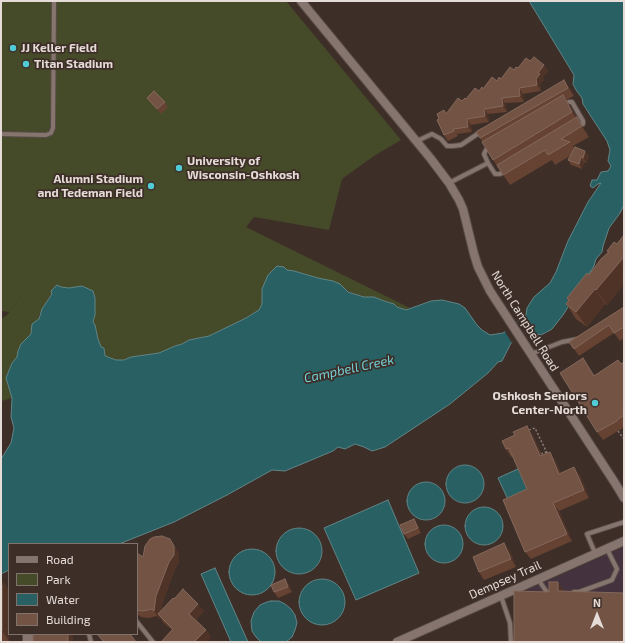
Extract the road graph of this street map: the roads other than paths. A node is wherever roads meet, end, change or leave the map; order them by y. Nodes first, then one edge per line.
1 (54, 1) edge
2 (301, 1) edge
3 (562, 106) edge
4 (487, 128) edge
5 (576, 128) edge
6 (1, 134) edge
7 (417, 142) junction
8 (493, 146) edge
9 (488, 163) junction
10 (506, 170) edge
11 (449, 183) junction
12 (583, 338) edge
13 (531, 354) junction
14 (624, 498) edge
15 (624, 522) edge
16 (624, 541) edge
17 (607, 548) junction
18 (595, 554) junction
19 (538, 579) junction
20 (571, 592) edge
21 (556, 594) edge
22 (501, 595) junction
23 (138, 623) edge
24 (410, 639) edge
25 (153, 642) edge
26 (397, 642) edge
27 (512, 642) edge

1 - 6 lane
2 - 7 street, North Campbell Road
3 - 5 lane
4 - 7 lane
7 - 11 street, North Campbell Road
8 - 9 lane
9 - 10 lane
9 - 11 lane
11 - 13 street, North Campbell Road
12 - 13 lane
13 - 14 street, North Campbell Road
15 - 18 lane
16 - 17 street, Dempsey Trail
17 - 18 street, Dempsey Trail
17 - 20 lane
18 - 19 street, Dempsey Trail
19 - 21 lane
19 - 22 street, Dempsey Trail
22 - 24 street, Dempsey Trail
22 - 27 lane
23 - 25 lane
24 - 26 street, Dempsey Trail

